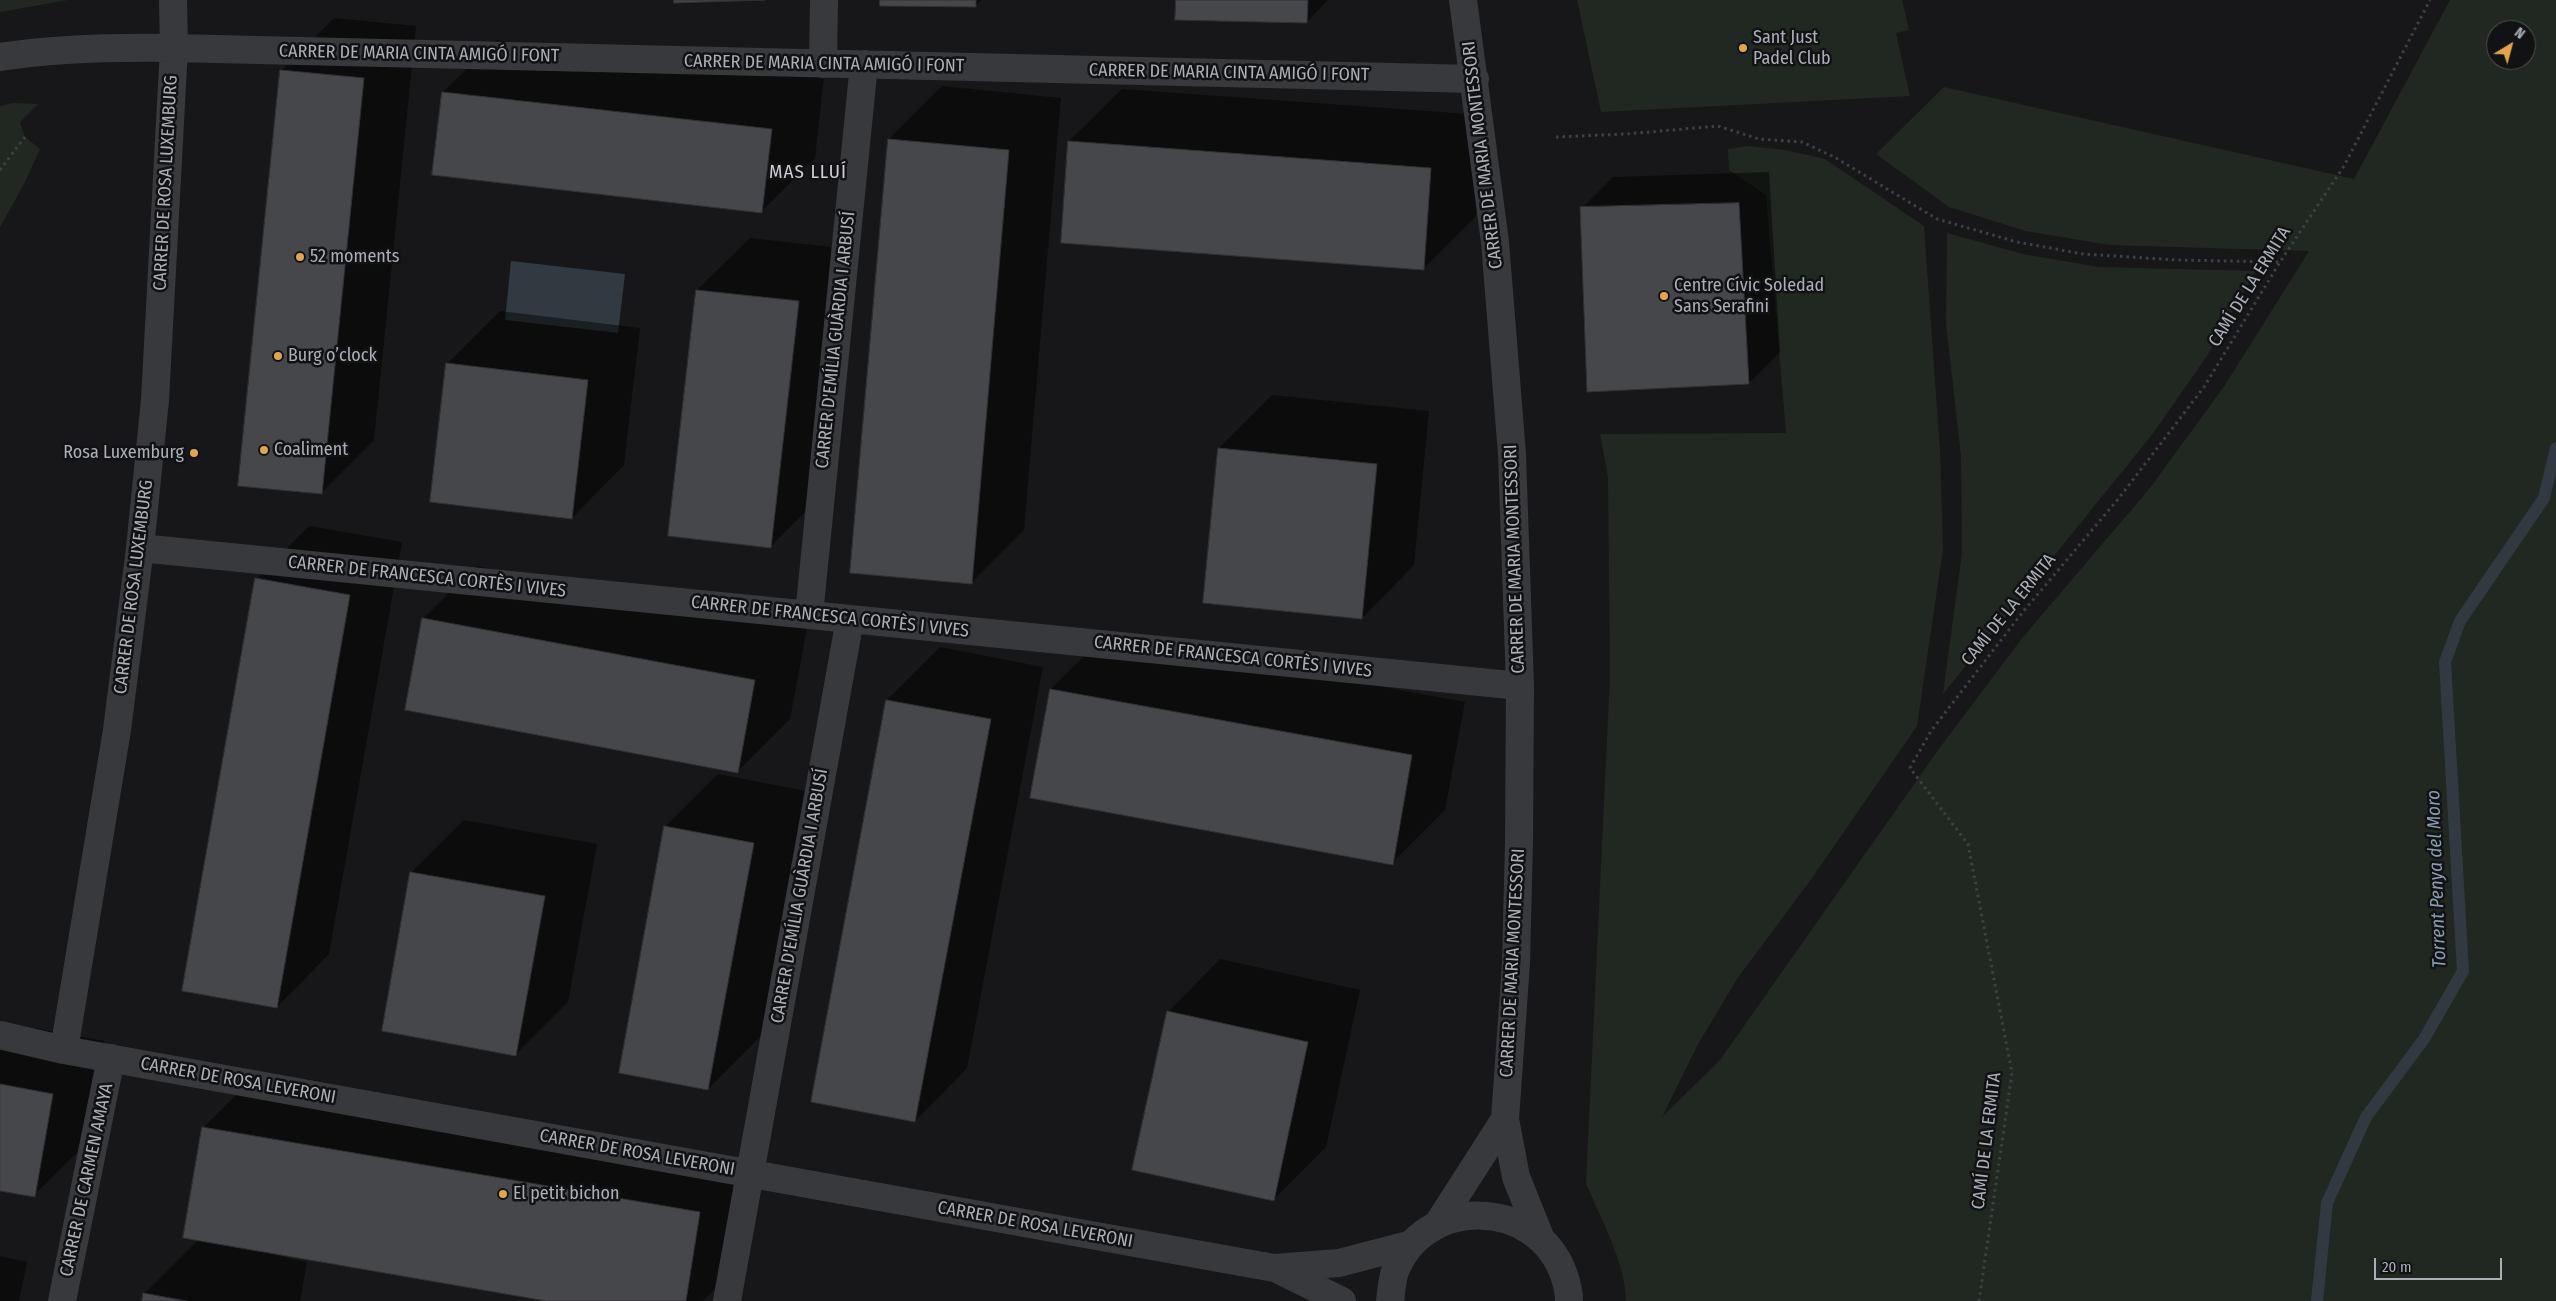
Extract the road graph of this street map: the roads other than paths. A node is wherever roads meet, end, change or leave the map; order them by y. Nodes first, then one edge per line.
1 (173, 0) edge
2 (824, 0) edge
3 (1463, 0) edge
4 (174, 48) junction
5 (0, 57) edge
6 (823, 64) junction
7 (864, 64) junction
8 (1475, 79) junction
9 (140, 548) junction
10 (809, 615) junction
11 (850, 619) junction
12 (1520, 686) junction
13 (0, 1035) edge
14 (64, 1050) junction
15 (112, 1058) junction
16 (1504, 1119) junction
17 (751, 1174) junction
18 (1439, 1222) junction
19 (1540, 1237) junction
20 (1412, 1244) junction
21 (1274, 1268) junction
22 (62, 1301) edge
23 (727, 1301) edge
24 (1342, 1301) edge
25 (1390, 1301) edge
26 (1569, 1301) edge

1 - 4 street, CARRER DE ROSA LUXEMBURG
2 - 6 street
3 - 8 street, CARRER DE MARIA MONTESSORI
4 - 5 street, CARRER DE MARIA CINTA AMIGÓ I FONT
4 - 6 street, CARRER DE MARIA CINTA AMIGÓ I FONT
4 - 9 street, CARRER DE ROSA LUXEMBURG
6 - 7 street, CARRER DE MARIA CINTA AMIGÓ I FONT
7 - 8 street, CARRER DE MARIA CINTA AMIGÓ I FONT
7 - 10 street, CARRER D'EMÍLIA GUÀRDIA I ARBUSÍ
8 - 12 street, CARRER DE MARIA MONTESSORI
9 - 10 street, CARRER DE FRANCESCA CORTÈS I VIVES
9 - 14 street, CARRER DE ROSA LUXEMBURG
10 - 11 street, CARRER DE FRANCESCA CORTÈS I VIVES
11 - 12 street, CARRER DE FRANCESCA CORTÈS I VIVES
11 - 17 street, CARRER D'EMÍLIA GUÀRDIA I ARBUSÍ
12 - 16 street, CARRER DE MARIA MONTESSORI
13 - 14 street, CARRER DE ROSA LEVERONI
14 - 15 street, CARRER DE ROSA LEVERONI
15 - 17 street, CARRER DE ROSA LEVERONI
15 - 22 street, CARRER DE CARMEN AMAYA
16 - 18 street, CARRER DE MARIA MONTESSORI
16 - 19 street, CARRER DE MARIA MONTESSORI
17 - 21 street, CARRER DE ROSA LEVERONI
17 - 23 street, CARRER D'EMÍLIA GUÀRDIA I ARBUSÍ
18 - 19 street
18 - 20 street
19 - 26 street
20 - 21 street, CARRER DE ROSA LEVERONI
20 - 25 street
21 - 24 street, CARRER DE ROSA LEVERONI

